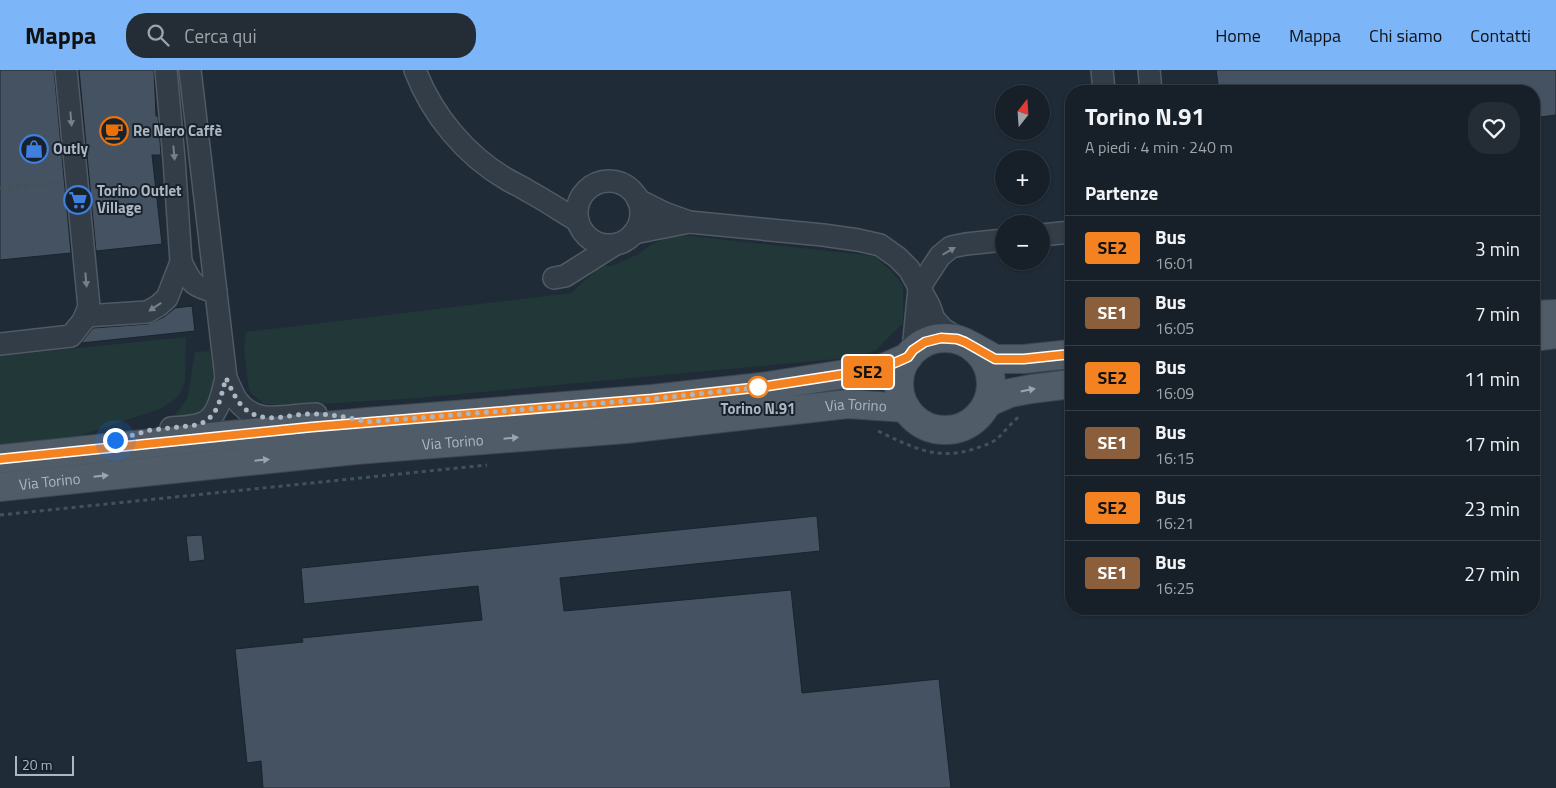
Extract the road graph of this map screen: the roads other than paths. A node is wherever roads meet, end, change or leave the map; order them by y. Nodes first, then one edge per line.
1 (66, 70) edge
2 (166, 70) edge
3 (190, 70) edge
4 (415, 70) edge
5 (1102, 70) edge
6 (1149, 70) edge
7 (1103, 85) edge
8 (1150, 85) edge
9 (590, 188) junction
10 (528, 191) junction
11 (638, 200) junction
12 (689, 222) junction
13 (579, 225) junction
14 (634, 233) junction
15 (1065, 233) edge
16 (1050, 234) edge
17 (995, 241) edge
18 (614, 245) junction
19 (181, 262) junction
20 (919, 288) junction
21 (216, 292) junction
22 (1556, 314) edge
23 (1540, 315) edge
24 (86, 316) junction
25 (1556, 334) edge
26 (1540, 336) edge
27 (0, 344) edge
28 (968, 344) junction
29 (910, 353) junction
30 (1065, 355) edge
31 (226, 378) junction
32 (1065, 385) edge
33 (987, 403) junction
34 (906, 408) junction
35 (367, 422) junction
36 (78, 451) junction
37 (0, 459) edge
38 (0, 487) edge

1 -> 24 lane
2 -> 19 lane
3 - 21 lane
4 - 10 lane
5 - 7 lane
6 - 8 lane
9 - 10 lane
9 - 11 lane
9 - 13 lane
10 - 13 lane
11 - 12 lane
11 - 14 lane
12 - 14 lane
12 - 20 lane
13 - 18 lane
13 - 18 lane
14 - 18 lane
15 - 16 lane
20 -> 17 lane
19 - 21 lane
19 -> 24 lane
20 - 28 lane
20 - 29 lane
21 - 31 lane
22 - 23 main road
24 - 27 lane
25 - 26 main road
28 - 29 main road
28 - 30 main road
28 - 33 main road
29 - 34 main road
29 - 35 main road, Via Torino
31 - 35 lane
31 - 36 lane
33 -> 32 main road
33 - 34 main road
38 -> 34 main road, Via Torino
35 - 36 main road, Via Torino
36 - 37 main road, Via Torino

